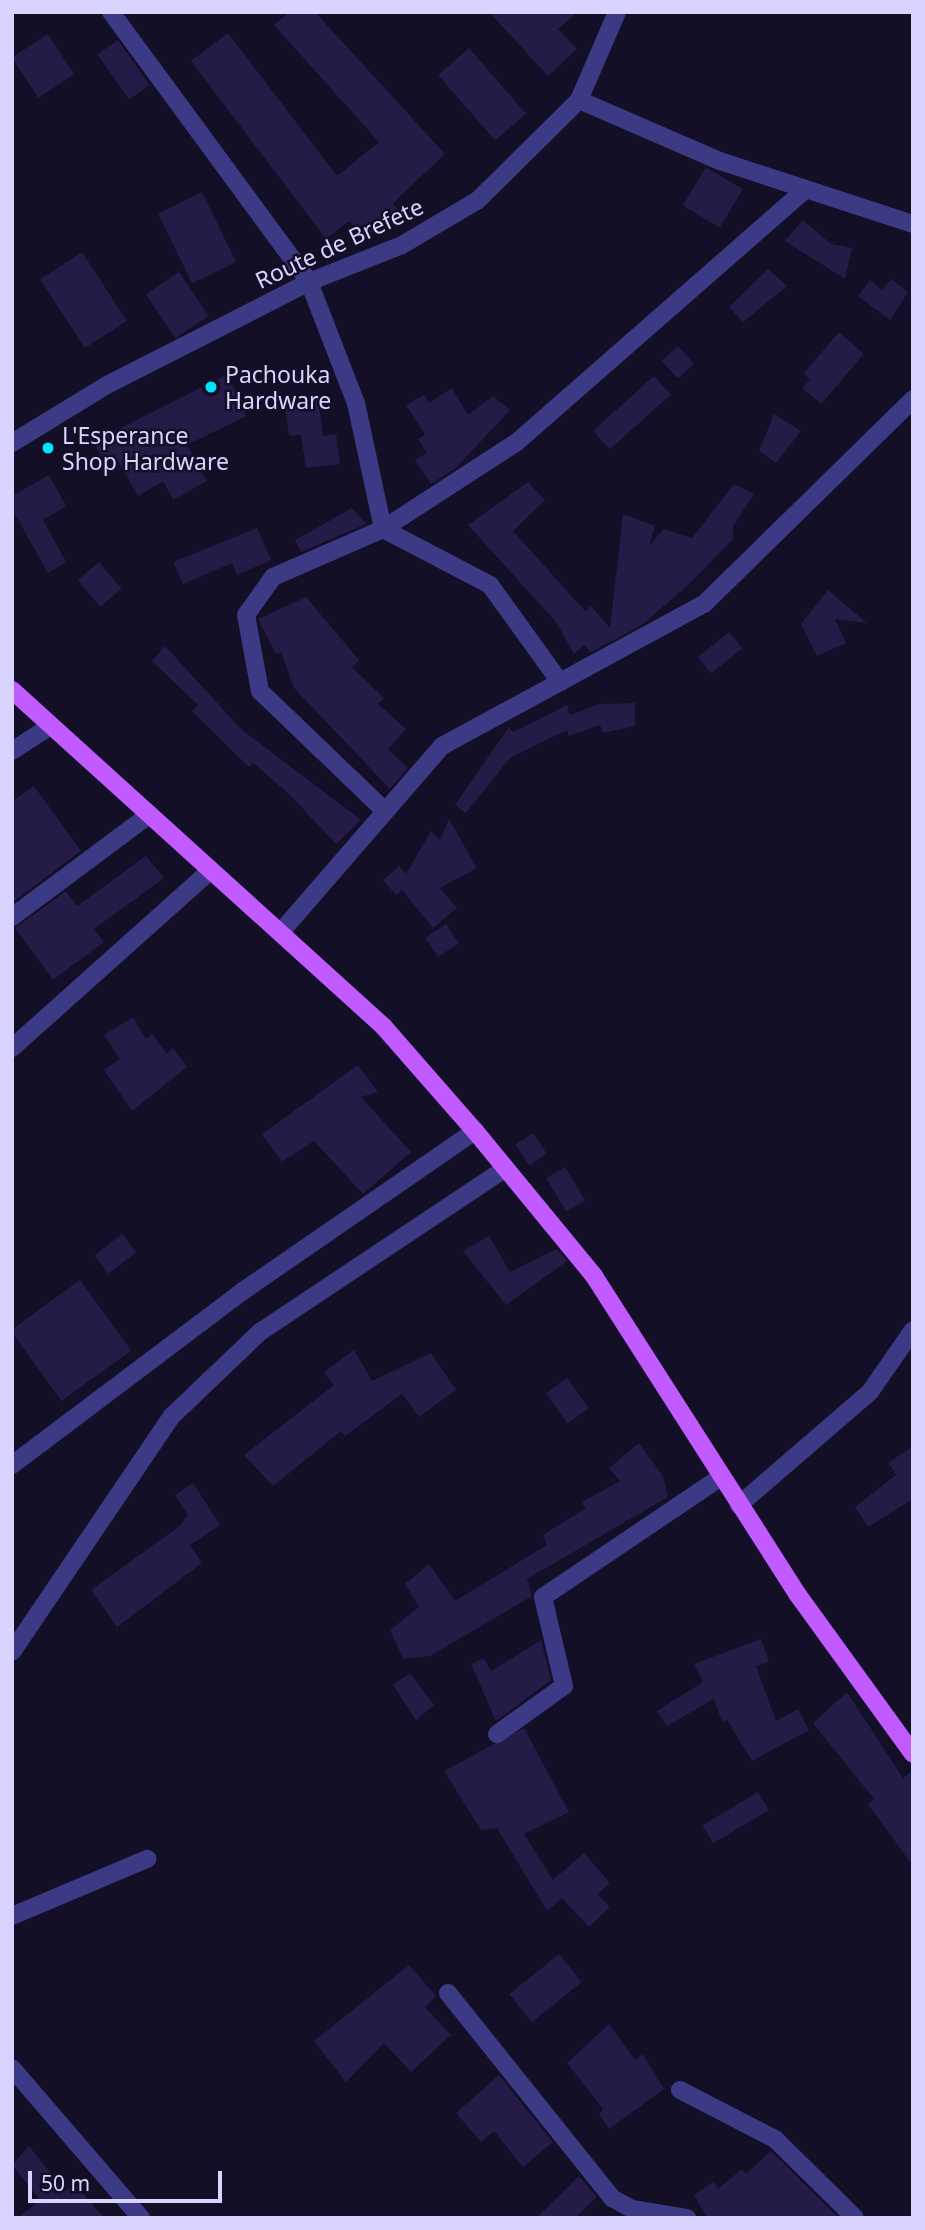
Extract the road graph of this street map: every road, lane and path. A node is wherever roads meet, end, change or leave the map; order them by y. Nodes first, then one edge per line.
1 (111, 12) edge
2 (617, 12) edge
3 (579, 100) junction
4 (805, 190) junction
5 (913, 224) edge
6 (309, 282) junction
7 (913, 400) edge
8 (12, 443) edge
9 (383, 529) junction
10 (560, 681) junction
11 (12, 690) edge
12 (49, 727) junction
13 (12, 751) edge
14 (385, 811) junction
15 (150, 814) junction
16 (211, 870) junction
17 (12, 917) edge
18 (280, 933) junction
19 (12, 1048) edge
20 (475, 1131) junction
21 (504, 1169) junction
22 (913, 1330) edge
23 (12, 1465) edge
24 (721, 1477) junction
25 (739, 1505) junction
26 (12, 1652) edge
27 (497, 1734) dead end
28 (913, 1754) edge
29 (147, 1859) dead end
30 (12, 1916) edge
31 (448, 1993) dead end
32 (12, 2068) edge
33 (680, 2090) dead end
34 (141, 2218) edge
35 (687, 2218) edge
36 (855, 2218) edge

1 - 6 street
2 - 3 street, Route de Brefete
3 - 4 street
3 - 6 street, Route de Brefete
4 - 5 street
4 - 9 street
6 - 8 street, Route de Brefete
6 - 9 street
7 - 10 street
9 - 10 street
9 - 14 street
10 - 14 street
11 - 12 main road
12 - 13 street
12 - 15 main road
14 - 18 street
15 - 16 main road
15 - 17 street
16 - 18 main road
16 - 19 street
18 - 20 main road
20 - 21 main road
20 - 23 street
21 - 24 main road
21 - 26 street
22 - 25 street
24 - 25 main road
24 - 27 street
25 - 28 main road
29 - 30 street
31 - 35 street
32 - 34 street
33 - 36 street

